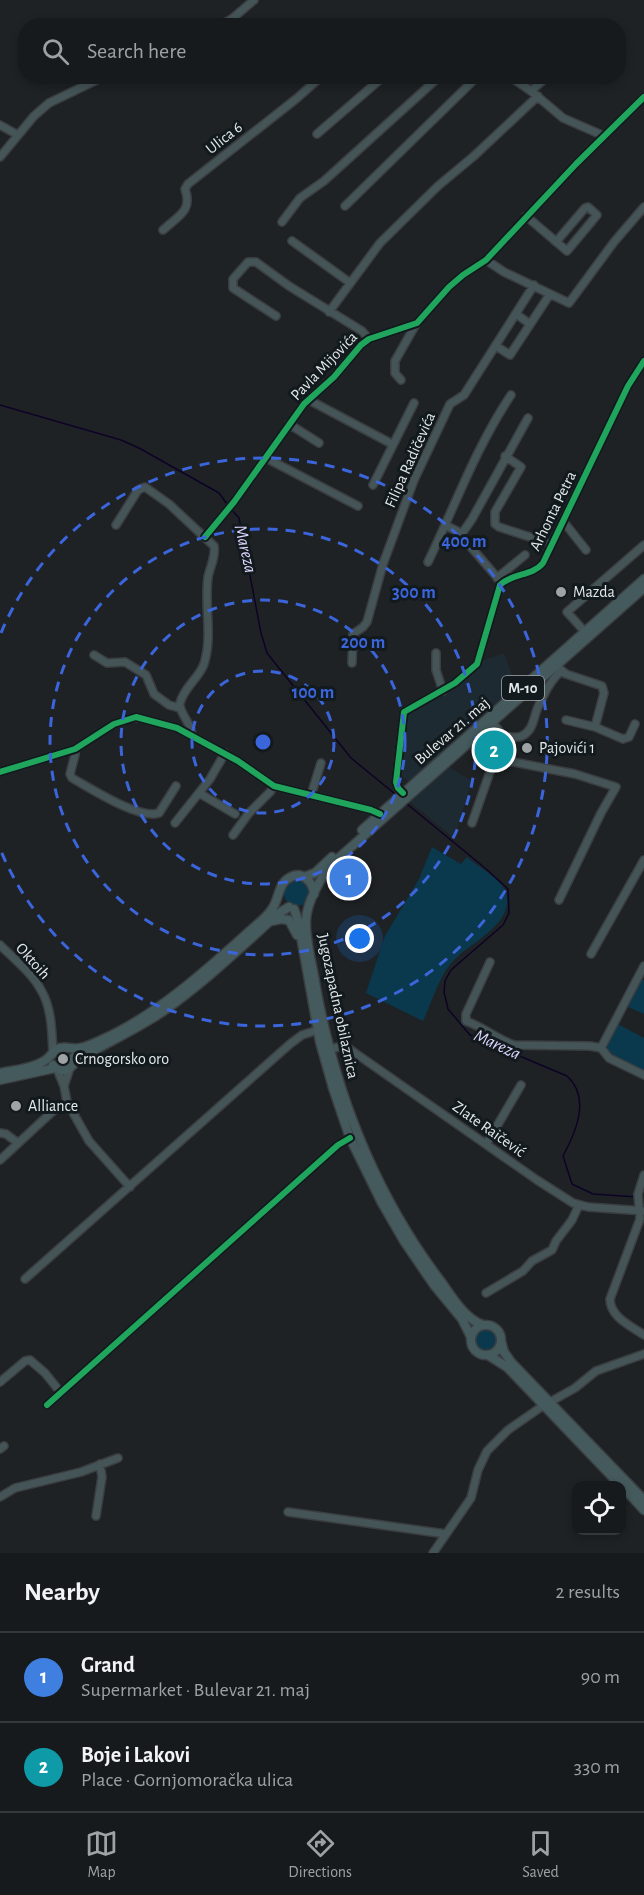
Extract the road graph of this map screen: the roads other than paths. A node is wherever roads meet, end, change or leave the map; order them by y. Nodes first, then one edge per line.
1 (254, 0) edge
2 (233, 18) edge
3 (88, 84) edge
4 (313, 84) edge
5 (377, 84) edge
6 (431, 84) edge
7 (470, 84) edge
8 (524, 84) edge
9 (542, 84) edge
10 (535, 94) junction
11 (644, 97) edge
12 (0, 125) edge
13 (317, 134) dead end
14 (18, 135) junction
15 (604, 136) junction
16 (0, 157) edge
17 (345, 206) dead end
18 (644, 207) edge
19 (526, 216) junction
20 (282, 222) dead end
21 (163, 230) dead end
22 (292, 241) dead end
23 (556, 242) junction
24 (486, 260) junction
25 (349, 282) junction
26 (534, 285) junction
27 (550, 294) junction
28 (329, 312) junction
29 (516, 314) junction
30 (276, 316) dead end
31 (416, 324) junction
32 (530, 324) junction
33 (369, 339) junction
34 (496, 346) junction
35 (644, 361) edge
36 (401, 380) dead end
37 (511, 395) dead end
38 (309, 400) junction
39 (414, 403) dead end
40 (528, 418) dead end
41 (289, 424) junction
42 (319, 443) dead end
43 (392, 444) junction
44 (505, 456) junction
45 (266, 458) junction
46 (373, 485) dead end
47 (358, 506) dead end
48 (563, 521) junction
49 (116, 525) dead end
50 (445, 525) junction
51 (461, 535) junction
52 (205, 537) junction
53 (552, 544) junction
54 (644, 545) edge
55 (586, 550) dead end
56 (525, 555) dead end
57 (428, 562) dead end
58 (644, 579) edge
59 (499, 581) junction
60 (644, 588) edge
61 (585, 632) junction
62 (436, 653) dead end
63 (93, 655) dead end
64 (352, 663) dead end
65 (559, 669) junction
66 (443, 691) junction
67 (180, 708) junction
68 (188, 719) junction
69 (567, 720) dead end
70 (492, 723) junction
71 (635, 724) dead end
72 (595, 727) junction
73 (177, 728) junction
74 (503, 735) junction
75 (192, 736) junction
76 (75, 749) junction
77 (500, 749) junction
78 (225, 753) junction
79 (321, 763) dead end
80 (0, 772) edge
81 (176, 786) dead end
82 (274, 786) junction
83 (198, 793) junction
84 (403, 793) junction
85 (311, 795) junction
86 (235, 814) dead end
87 (380, 814) junction
88 (175, 823) dead end
89 (472, 823) dead end
90 (233, 835) dead end
91 (644, 860) edge
92 (304, 877) junction
93 (280, 893) junction
94 (313, 898) junction
95 (560, 900) dead end
96 (292, 908) junction
97 (268, 923) junction
98 (302, 939) junction
99 (0, 945) edge
100 (591, 954) dead end
101 (490, 962) dead end
102 (644, 966) edge
103 (318, 1030) junction
104 (51, 1031) junction
105 (601, 1048) junction
106 (68, 1049) junction
107 (328, 1049) junction
108 (52, 1055) junction
109 (72, 1065) junction
110 (56, 1069) junction
111 (0, 1073) edge
112 (644, 1075) edge
113 (0, 1080) edge
114 (521, 1085) dead end
115 (64, 1086) junction
116 (67, 1102) junction
117 (0, 1133) edge
118 (350, 1138) junction
119 (18, 1143) junction
120 (487, 1143) junction
121 (0, 1160) edge
122 (644, 1175) edge
123 (130, 1187) junction
124 (579, 1205) junction
125 (642, 1211) edge
126 (26, 1279) dead end
127 (486, 1293) dead end
128 (483, 1325) junction
129 (644, 1335) edge
130 (471, 1336) junction
131 (501, 1341) junction
132 (644, 1354) edge
133 (488, 1355) junction
134 (0, 1382) edge
135 (61, 1393) junction
136 (547, 1404) junction
137 (47, 1405) dead end
138 (118, 1458) dead end
139 (100, 1464) junction
140 (616, 1481) edge
141 (626, 1491) edge
142 (0, 1497) edge
143 (644, 1500) edge
144 (644, 1510) edge
145 (288, 1512) dead end
146 (96, 1516) dead end
147 (446, 1534) junction
148 (432, 1553) edge

1 - 2 street
3 - 14 street
4 - 21 street, Ulica 6
5 - 13 street
6 - 20 street
7 - 17 street
8 - 10 street
9 - 10 street
10 - 15 street
10 - 25 street
11 - 15 street
12 - 14 street
14 - 16 street
15 - 19 street
18 - 27 street
19 - 23 street
19 - 24 street
22 - 25 street
23 - 23 street
24 - 26 street
24 - 31 street
25 - 28 street
26 - 27 street
26 - 29 street, Filipa Radičevića
27 - 32 street
28 - 30 street
28 - 33 street
29 - 32 street
29 - 34 street, Filipa Radičevića
31 - 33 street, Pavla Mijovića
31 - 36 street
32 - 34 street
33 - 38 street, Pavla Mijovića
34 - 64 street, Filipa Radičevića
35 - 48 street, Arhonta Petra
37 - 50 street
38 - 41 street, Pavla Mijovića
38 - 43 street
39 - 43 street
40 - 44 street
41 - 42 street
41 - 45 street, Pavla Mijovića
43 - 46 street
44 - 51 street
44 - 53 street
45 - 47 street
45 - 52 street, Pavla Mijovića
48 - 53 street, Arhonta Petra
48 - 55 street
49 - 52 street
50 - 51 street
50 - 57 street
51 - 59 street
52 - 67 street
53 - 59 street, Arhonta Petra
54 - 61 street
56 - 59 street
58 - 61 main road, Bulevar 21. maj / M-10
59 - 66 street
60 - 65 main road, Bulevar 21. maj / M-10
61 - 84 main road, Bulevar 21. maj / M-10
62 - 66 street
63 - 67 street
65 - 70 main road, Bulevar 21. maj / M-10
65 - 72 street
65 - 74 street
66 - 84 street
67 - 68 street
68 - 73 street
68 - 75 street
69 - 72 street
70 - 74 street
70 - 94 main road, Bulevar 21. maj / M-10
71 - 72 street
73 - 75 street
73 - 76 street
74 - 77 street
75 - 78 street
76 - 80 street
76 - 81 street
77 - 89 street
77 - 95 street
78 - 82 street
78 - 83 street
79 - 85 street
82 - 85 street
82 - 90 street
83 - 86 street
83 - 88 street
84 - 87 main road, Bulevar 21. maj / M-10
85 - 87 street
87 - 92 main road, Bulevar 21. maj / M-10
91 - 100 street
92 - 93 main road, M-10
92 - 94 main road
93 - 96 main road
93 - 106 main road, M-10
94 - 96 main road
94 - 107 main road, Jugozapadna obilaznica
96 - 97 main road
96 - 98 main road, Jugozapadna obilaznica
97 - 98 main road
97 - 109 main road
98 - 103 main road, Jugozapadna obilaznica
99 - 104 street, Oktoih
101 - 105 street
102 - 105 street
103 - 118 main road, Jugozapadna obilaznica
103 - 123 street
104 - 106 street
104 - 108 street, Oktoih
105 - 112 street
106 - 108 main road, M-10
106 - 109 main road
107 - 120 street, Zlate Raičević
107 - 128 main road, Jugozapadna obilaznica
108 - 110 main road
108 - 111 main road, M-10
109 - 110 main road
109 - 115 street
110 - 113 main road
110 - 115 street
114 - 120 street
115 - 116 street
116 - 119 street
116 - 123 street
117 - 119 street
118 - 130 main road, Jugozapadna obilaznica
118 - 135 street
119 - 121 street
120 - 124 street, Zlate Raičević
122 - 125 street
123 - 126 street
124 - 125 street, Zlate Raičević
124 - 127 street
125 - 129 street
128 - 130 main road
128 - 131 main road
130 - 133 main road
131 - 133 main road
131 - 136 main road
132 - 136 street
133 - 136 main road
134 - 135 street
135 - 137 street
136 - 140 main road
136 - 143 main road
136 - 147 street
138 - 139 street
139 - 142 street
139 - 146 street
141 - 144 main road
145 - 147 street
147 - 148 street

